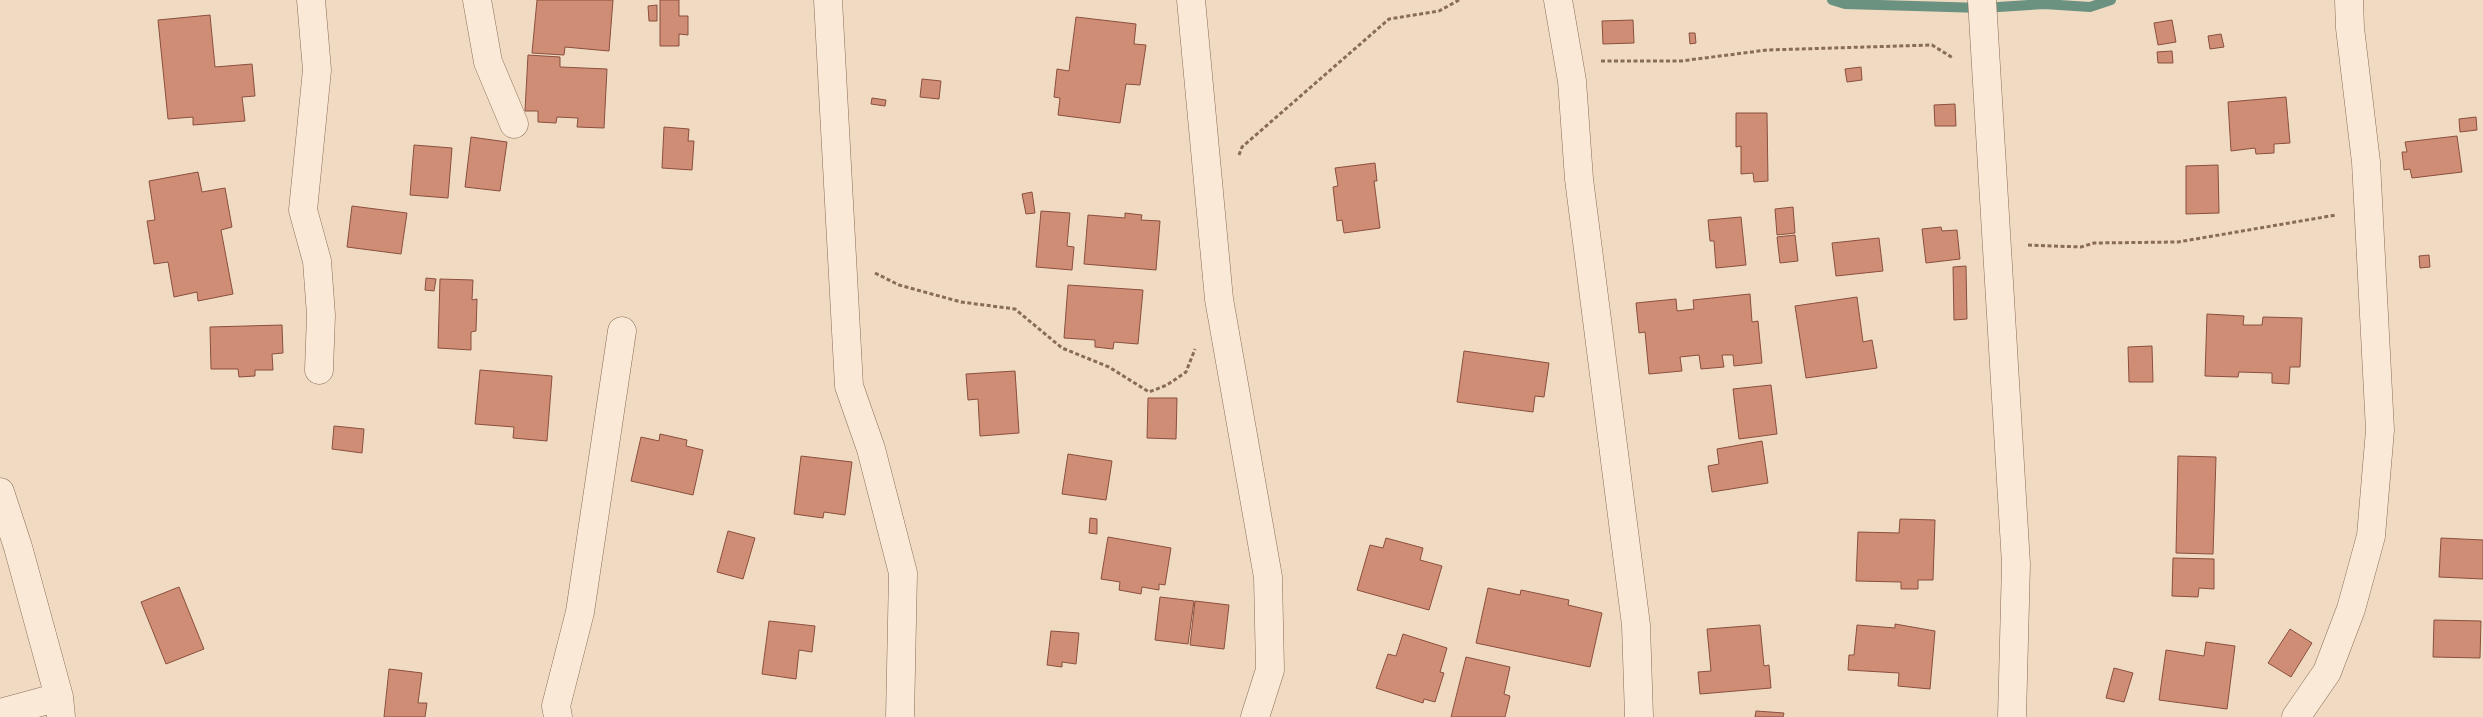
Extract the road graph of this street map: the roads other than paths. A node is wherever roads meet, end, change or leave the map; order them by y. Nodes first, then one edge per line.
1 (311, 0) edge
2 (477, 0) edge
3 (828, 0) edge
4 (1191, 0) edge
5 (1558, 0) edge
6 (1982, 0) edge
7 (2350, 0) edge
8 (514, 124) dead end
9 (622, 331) dead end
10 (319, 370) dead end
11 (0, 492) edge
12 (60, 707) edge
13 (0, 713) edge
14 (558, 717) edge
15 (900, 717) edge
16 (1256, 717) edge
17 (1639, 717) edge
18 (2012, 717) edge
19 (2296, 717) edge

1 - 10 street
2 - 8 street
3 - 15 street
4 - 16 street
5 - 17 street
6 - 18 street
7 - 19 street
9 - 14 street
11 - 12 street
12 - 13 street

